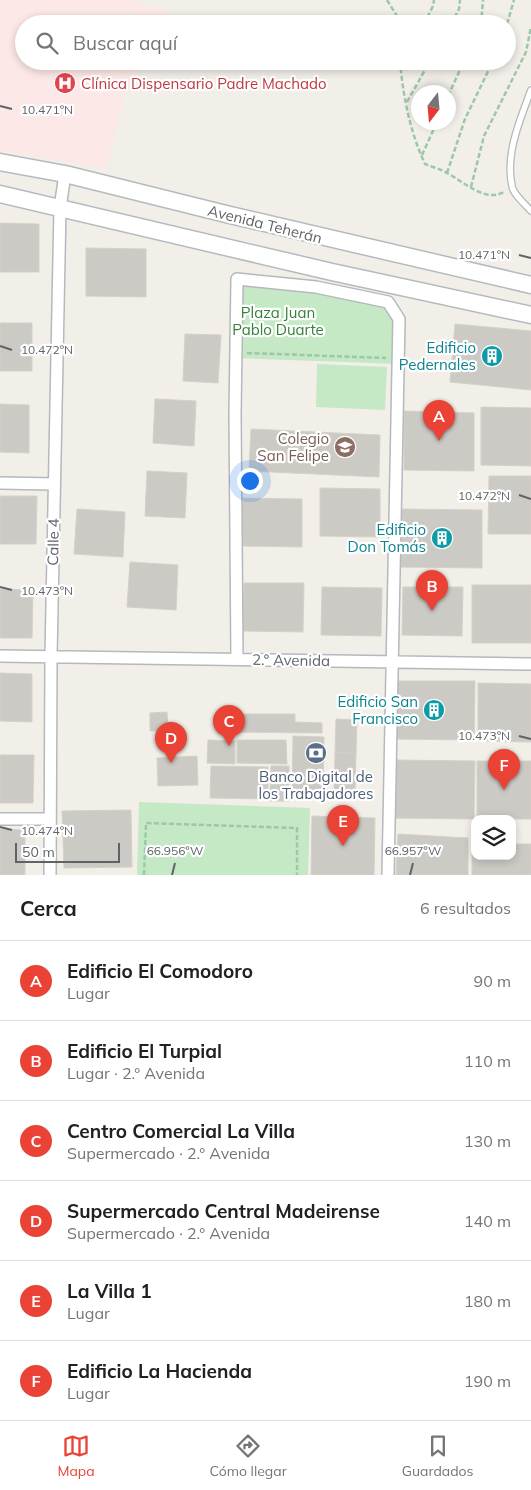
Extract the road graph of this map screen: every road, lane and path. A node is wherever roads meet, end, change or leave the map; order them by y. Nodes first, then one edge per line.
1 (387, 0) edge
2 (434, 0) edge
3 (460, 0) edge
4 (483, 0) edge
5 (514, 0) edge
6 (395, 15) edge
7 (428, 15) edge
8 (456, 15) edge
9 (482, 15) edge
10 (510, 15) edge
11 (531, 27) edge
12 (401, 70) edge
13 (425, 70) edge
14 (460, 70) edge
15 (488, 70) edge
16 (453, 85) edge
17 (531, 90) edge
18 (406, 104) junction
19 (433, 130) edge
20 (422, 156) junction
21 (0, 162) edge
22 (448, 173) junction
23 (65, 174) junction
24 (471, 187) junction
25 (512, 188) junction
26 (0, 194) edge
27 (60, 208) junction
28 (531, 211) edge
29 (531, 285) edge
30 (531, 315) edge
31 (387, 350) dead end
32 (236, 353) junction
33 (393, 358) junction
34 (0, 482) edge
35 (54, 484) junction
36 (0, 656) edge
37 (51, 656) junction
38 (237, 659) junction
39 (392, 661) junction
40 (531, 664) edge
41 (0, 819) edge
42 (49, 819) junction
43 (50, 875) edge
44 (144, 875) edge
45 (297, 875) edge
46 (388, 875) edge

1 - 6 path
2 - 7 path
3 - 8 path
4 - 9 path
5 - 10 path
11 - 24 path
12 - 18 path
13 - 18 path
14 - 16 path
15 - 22 path
17 - 25 lane
18 - 20 path
19 - 20 path
20 - 22 path
21 - 23 main road, Avenida Teherán
22 - 24 path
23 - 27 street, Calle 4
23 - 29 main road, Avenida Teherán
24 - 25 path
25 - 28 lane
26 - 27 main road, Avenida Teherán
27 - 30 main road, Avenida Teherán
27 - 35 street, Calle 4
31 - 33 path
32 - 33 path
32 - 33 street
32 - 38 street
33 - 39 street
34 - 35 street
35 - 37 street, Calle 4
36 - 37 street, 2.° Avenida
37 - 38 street, 2.° Avenida
37 - 42 street, Calle 4
38 - 39 street, 2.° Avenida
39 - 40 street, 2.° Avenida
39 - 46 street
41 - 42 street
42 - 43 street, Calle 4
44 - 45 path

